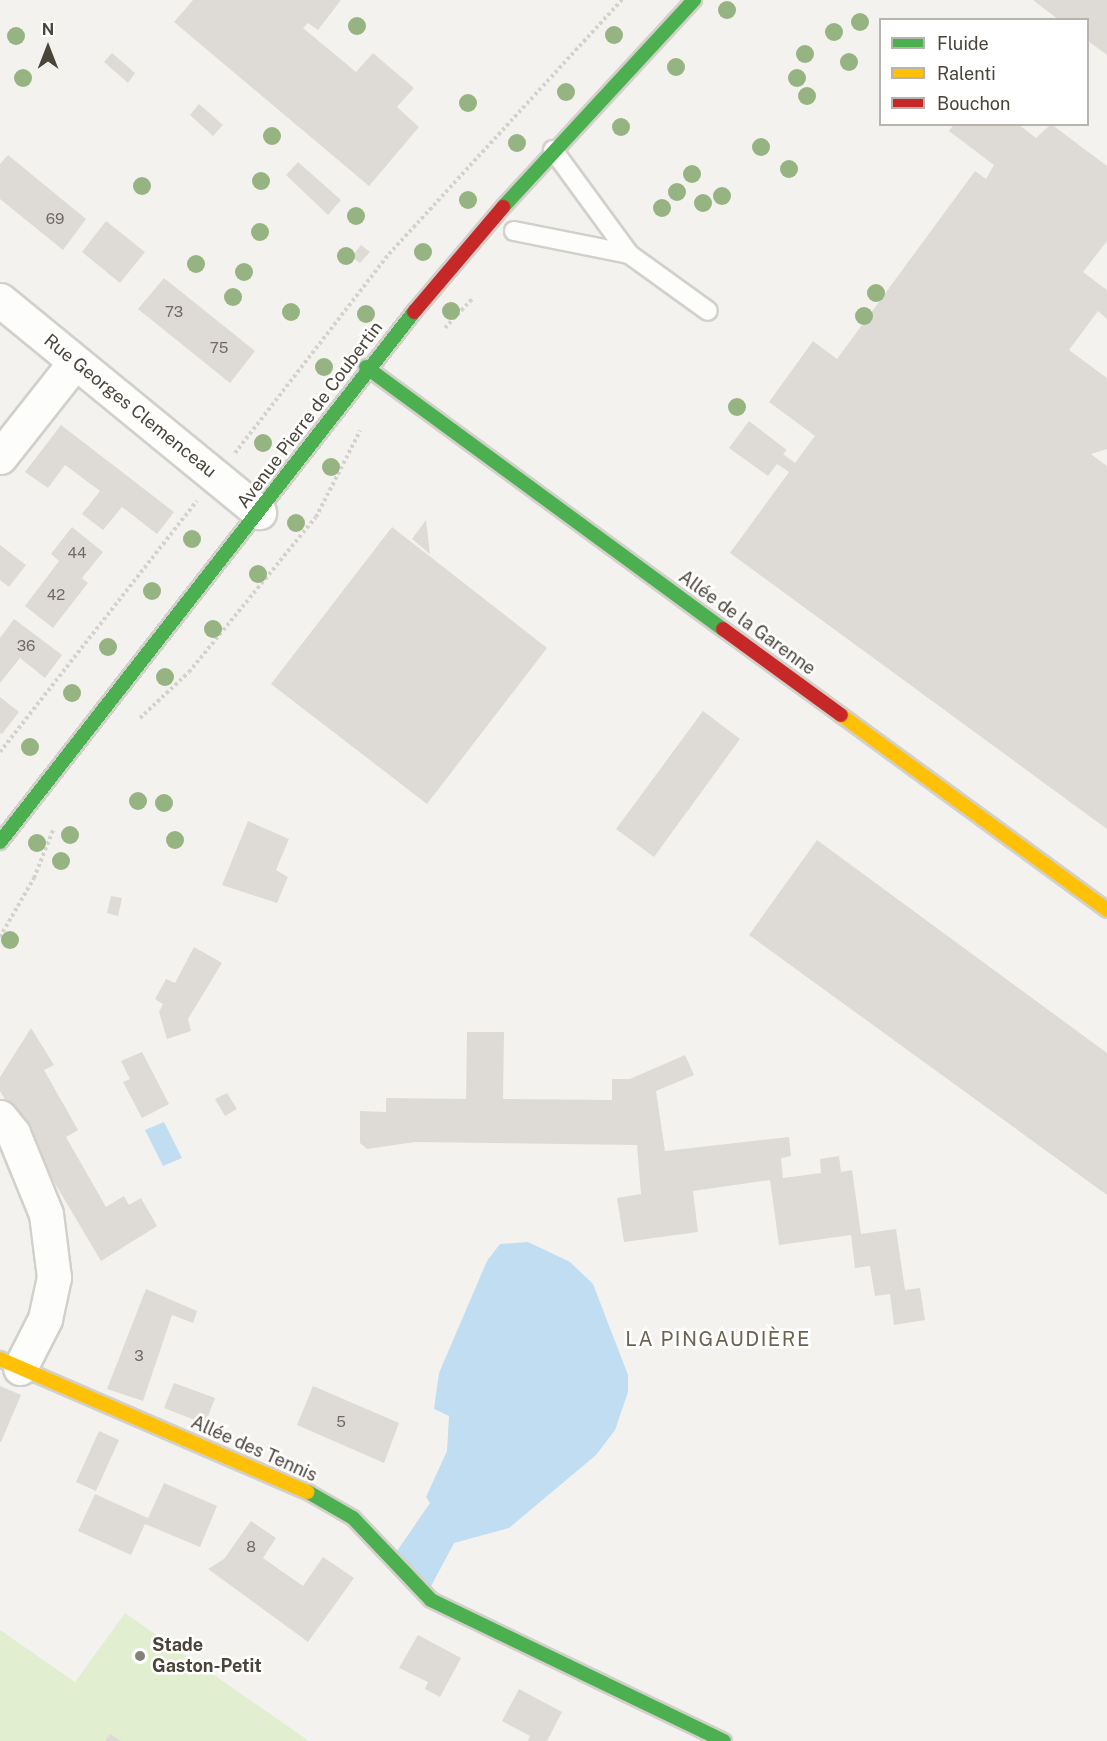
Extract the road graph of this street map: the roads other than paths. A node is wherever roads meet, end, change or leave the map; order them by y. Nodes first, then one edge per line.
1 (694, 0) edge
2 (553, 150) junction
3 (514, 231) dead end
4 (629, 254) junction
5 (0, 300) edge
6 (708, 311) dead end
7 (75, 362) junction
8 (366, 367) junction
9 (0, 457) edge
10 (259, 512) junction
11 (0, 842) edge
12 (1107, 910) edge
13 (0, 1117) edge
14 (10, 1364) edge
15 (724, 1741) edge

1 - 2 street, Avenue Pierre de Coubertin
2 - 4 lane
2 - 8 street, Avenue Pierre de Coubertin
3 - 4 lane
4 - 6 lane
5 - 7 street, Rue Georges Clemenceau
7 - 9 street
7 - 10 street, Rue Georges Clemenceau
8 - 10 street, Avenue Pierre de Coubertin
8 - 12 street, Allée de la Garenne
10 - 11 street, Avenue Pierre de Coubertin
13 - 14 street
14 - 15 street, Allée des Tennis

